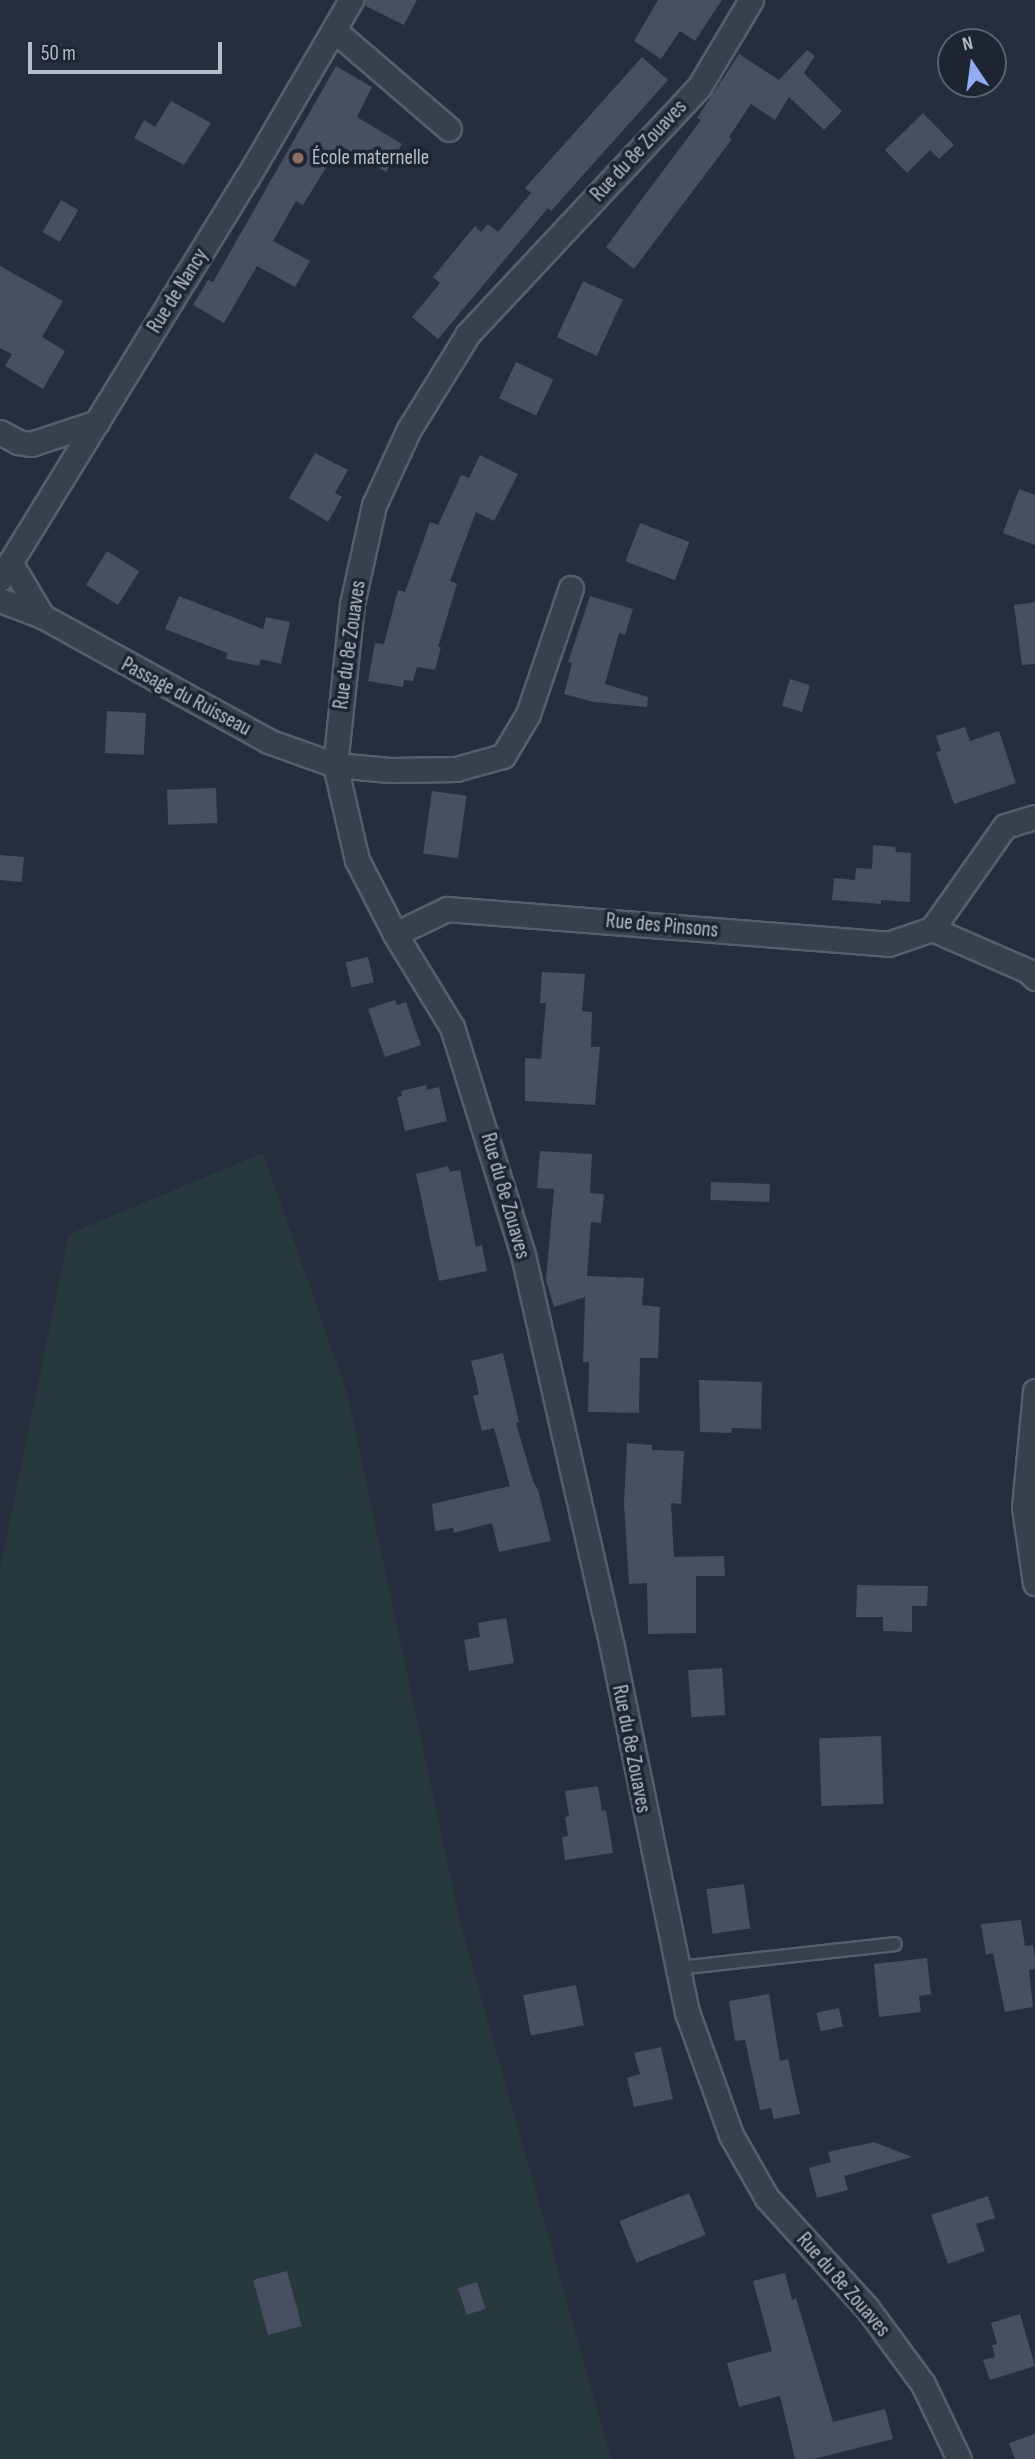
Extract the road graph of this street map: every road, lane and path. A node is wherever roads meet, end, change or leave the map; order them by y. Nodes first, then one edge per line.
1 (351, 0) edge
2 (751, 0) edge
3 (335, 31) junction
4 (449, 129) dead end
5 (97, 422) junction
6 (0, 432) edge
7 (5, 570) edge
8 (570, 588) dead end
9 (0, 600) edge
10 (42, 616) junction
11 (336, 756) junction
12 (1035, 817) edge
13 (932, 929) junction
14 (395, 934) junction
15 (1035, 978) edge
16 (1035, 1391) edge
17 (1029, 1508) edge
18 (1035, 1583) edge
19 (895, 1944) dead end
20 (678, 1968) junction
21 (959, 2459) edge

1 - 3 street, Rue de Nancy
2 - 11 street, Rue du 8e Zouaves
3 - 4 street
3 - 5 street, Rue de Nancy
5 - 6 street
5 - 7 street, Rue de Nancy
7 - 10 street
8 - 11 street, Passage du Ruisseau
9 - 10 street, Passage du Ruisseau
10 - 11 street, Passage du Ruisseau
11 - 14 street, Rue du 8e Zouaves
12 - 13 street
13 - 14 street, Rue des Pinsons
13 - 15 street
14 - 20 street, Rue du 8e Zouaves
16 - 17 street
17 - 18 street
19 - 20 lane
20 - 21 street, Rue du 8e Zouaves

